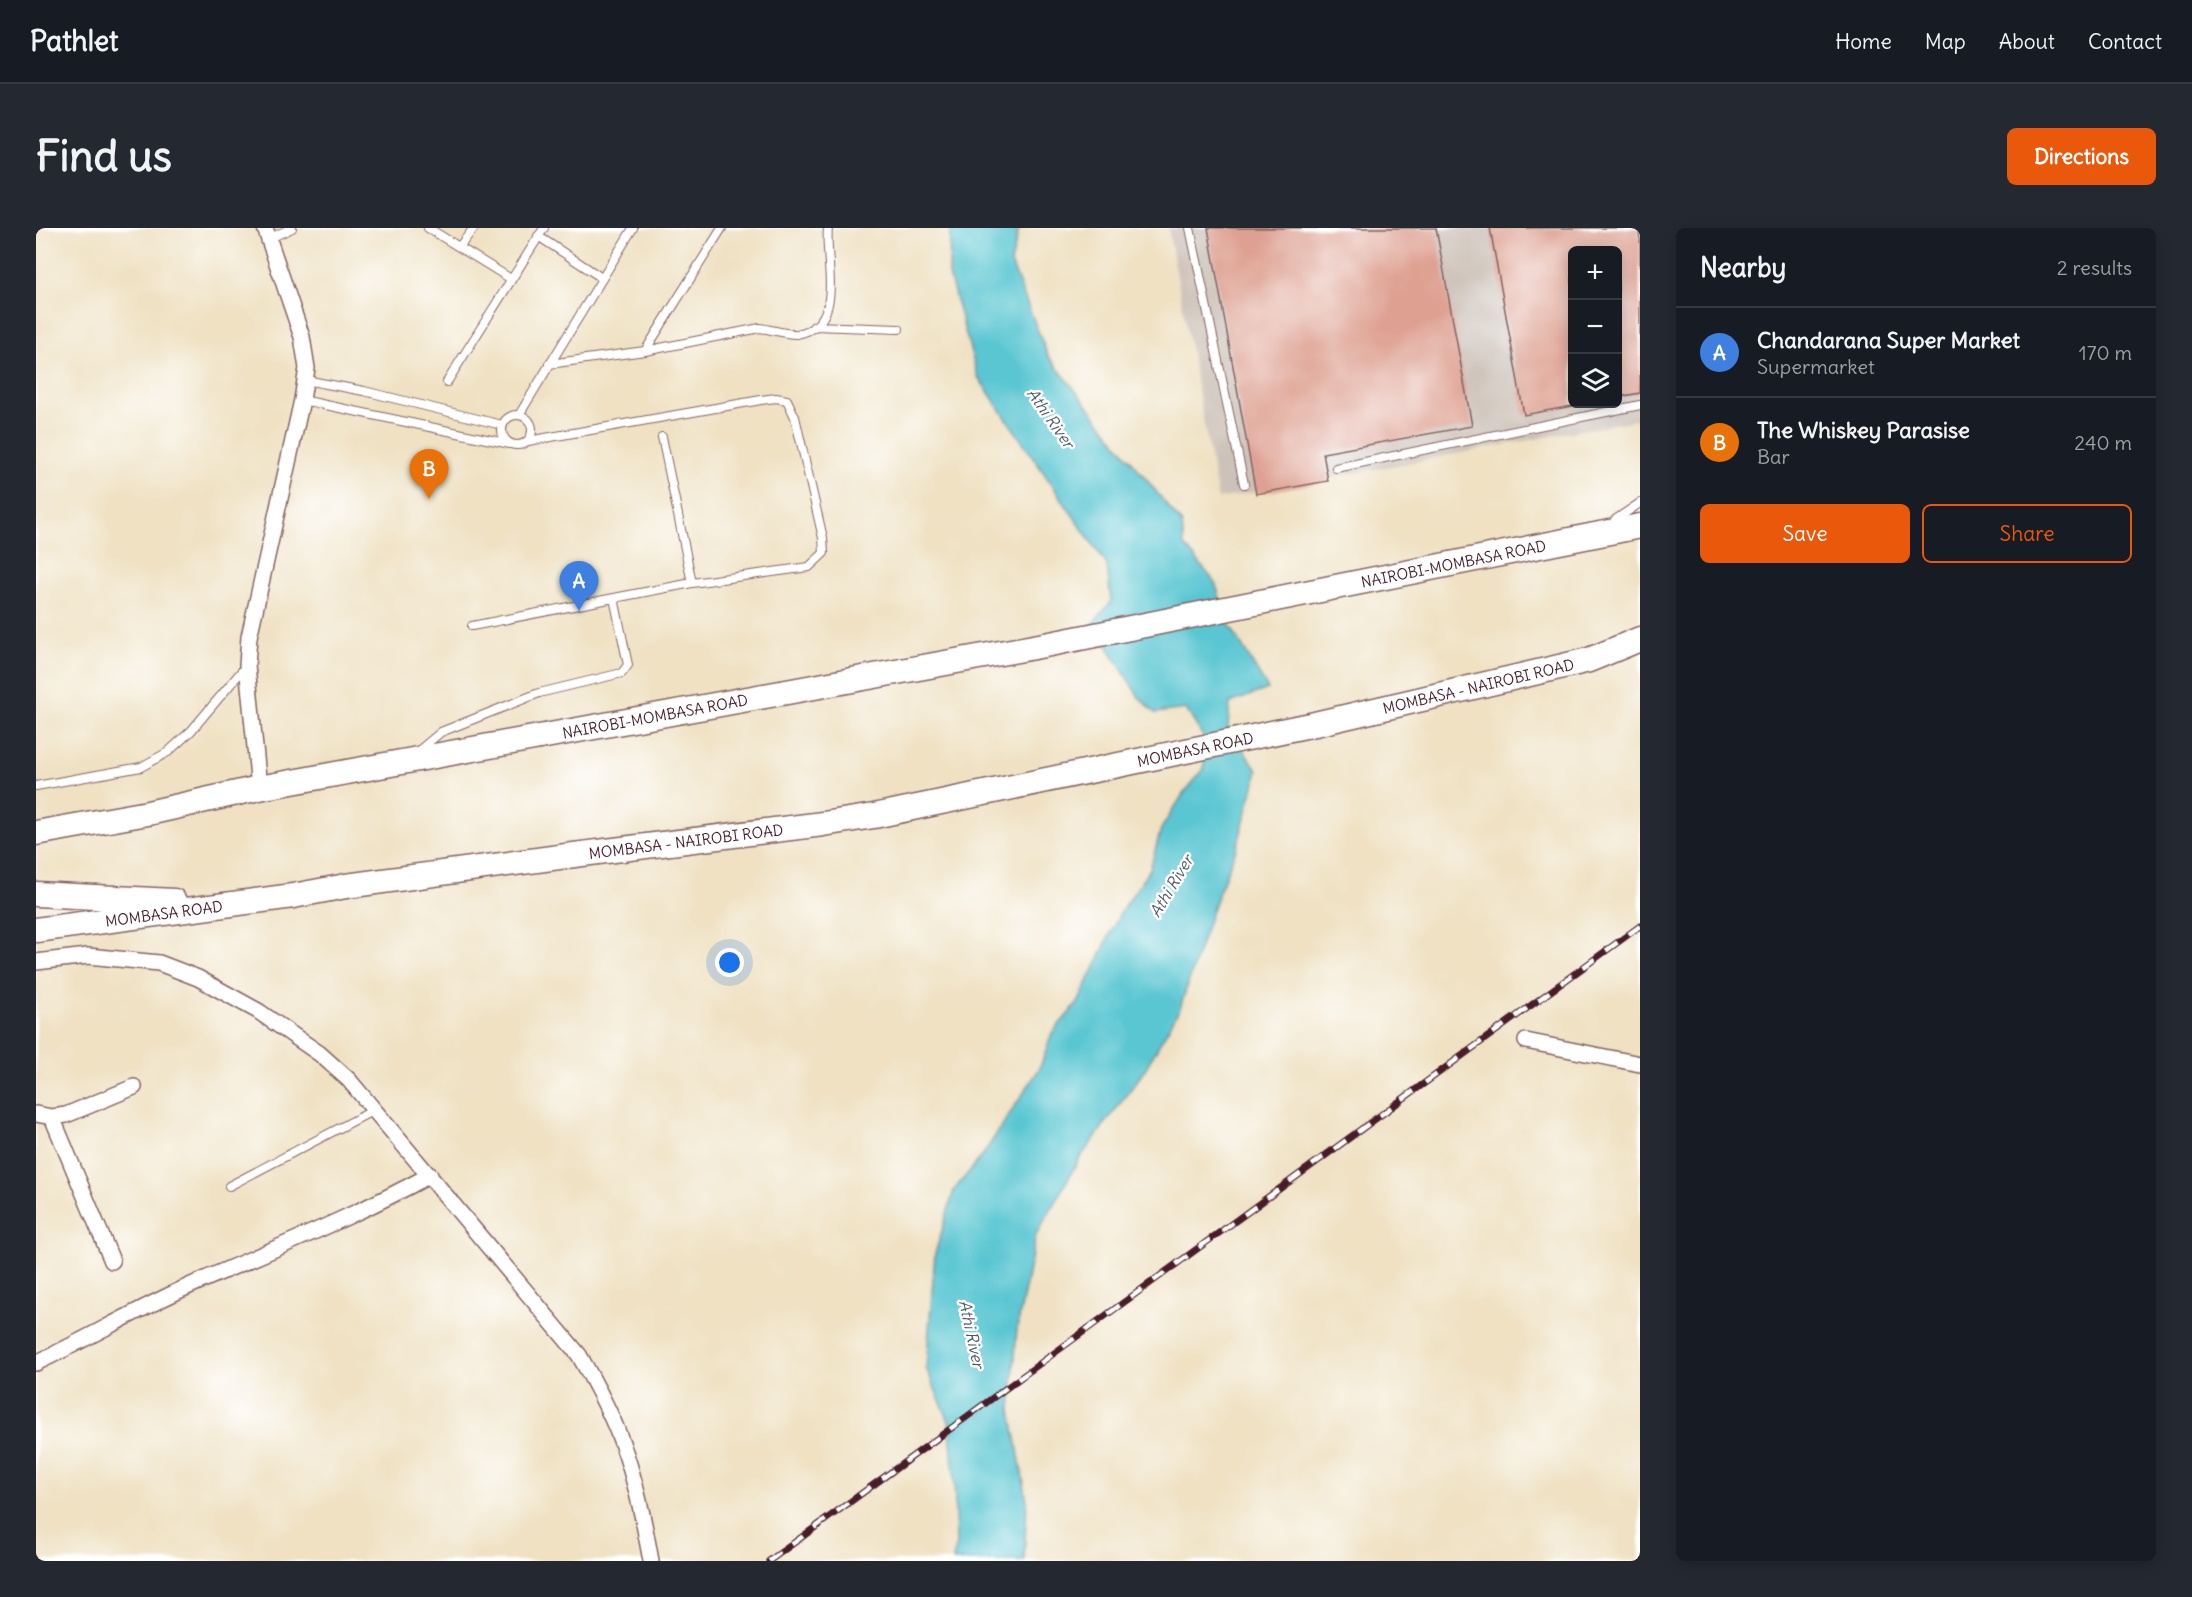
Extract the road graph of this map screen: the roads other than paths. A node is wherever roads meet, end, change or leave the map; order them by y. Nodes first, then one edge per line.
1 (292, 228) edge
2 (428, 228) edge
3 (474, 228) edge
4 (544, 228) edge
5 (633, 228) edge
6 (722, 228) edge
7 (828, 228) edge
8 (1190, 228) edge
9 (267, 233) edge
10 (538, 236) junction
11 (459, 248) junction
12 (602, 278) junction
13 (511, 279) junction
14 (814, 326) junction
15 (899, 328) dead end
16 (645, 351) junction
17 (549, 364) junction
18 (305, 380) junction
19 (447, 382) dead end
20 (302, 400) junction
21 (1640, 405) edge
22 (519, 415) junction
23 (502, 425) junction
24 (662, 437) dead end
25 (528, 441) junction
26 (510, 444) junction
27 (1336, 468) dead end
28 (1244, 484) dead end
29 (1640, 503) edge
30 (1640, 514) edge
31 (1615, 520) junction
32 (1640, 526) edge
33 (1541, 546) junction
34 (692, 583) junction
35 (614, 598) junction
36 (472, 626) dead end
37 (1634, 642) edge
38 (247, 665) junction
39 (1315, 724) joint
40 (403, 763) junction
41 (1077, 774) joint
42 (36, 786) edge
43 (259, 789) junction
44 (36, 833) edge
45 (36, 894) edge
46 (293, 896) joint
47 (234, 904) junction
48 (36, 930) edge
49 (36, 962) edge
50 (1526, 1041) dead end
51 (1640, 1064) edge
52 (134, 1087) dead end
53 (374, 1110) junction
54 (36, 1114) edge
55 (52, 1117) junction
56 (430, 1175) junction
57 (229, 1186) dead end
58 (112, 1261) dead end
59 (36, 1363) edge
60 (651, 1561) edge

1 - 9 lane
2 - 11 lane
3 - 11 lane
4 - 10 lane
5 - 12 lane
6 - 16 lane
7 - 14 lane
8 - 28 lane
9 - 18 street
10 - 12 lane
10 - 13 lane
11 - 13 lane
12 - 17 lane
13 - 19 lane
14 - 15 lane
14 - 16 lane
16 - 17 lane
17 - 22 lane
18 - 20 street
18 - 23 lane
20 - 26 lane
20 - 38 street
21 - 27 lane
22 - 23 lane
22 - 25 lane
23 - 26 lane
24 - 34 lane
25 - 26 lane
25 - 34 lane
29 - 31 lane
30 - 31 highway
31 - 33 highway
32 - 33 highway, NAIROBI-MOMBASA ROAD
33 - 40 highway, NAIROBI-MOMBASA ROAD
34 - 35 lane
35 - 36 lane
35 - 40 lane
37 - 39 highway, MOMBASA - NAIROBI ROAD
38 - 42 lane
38 - 43 street
39 - 41 highway, MOMBASA ROAD
40 - 43 highway, NAIROBI-MOMBASA ROAD
41 - 46 highway, MOMBASA - NAIROBI ROAD
43 - 44 highway
45 - 47 highway
46 - 47 highway, MOMBASA ROAD
47 - 48 highway, MOMBASA ROAD
49 - 53 street
50 - 51 street
52 - 55 street
53 - 56 street
53 - 57 lane
54 - 55 street
55 - 58 street
56 - 59 street
56 - 60 street

